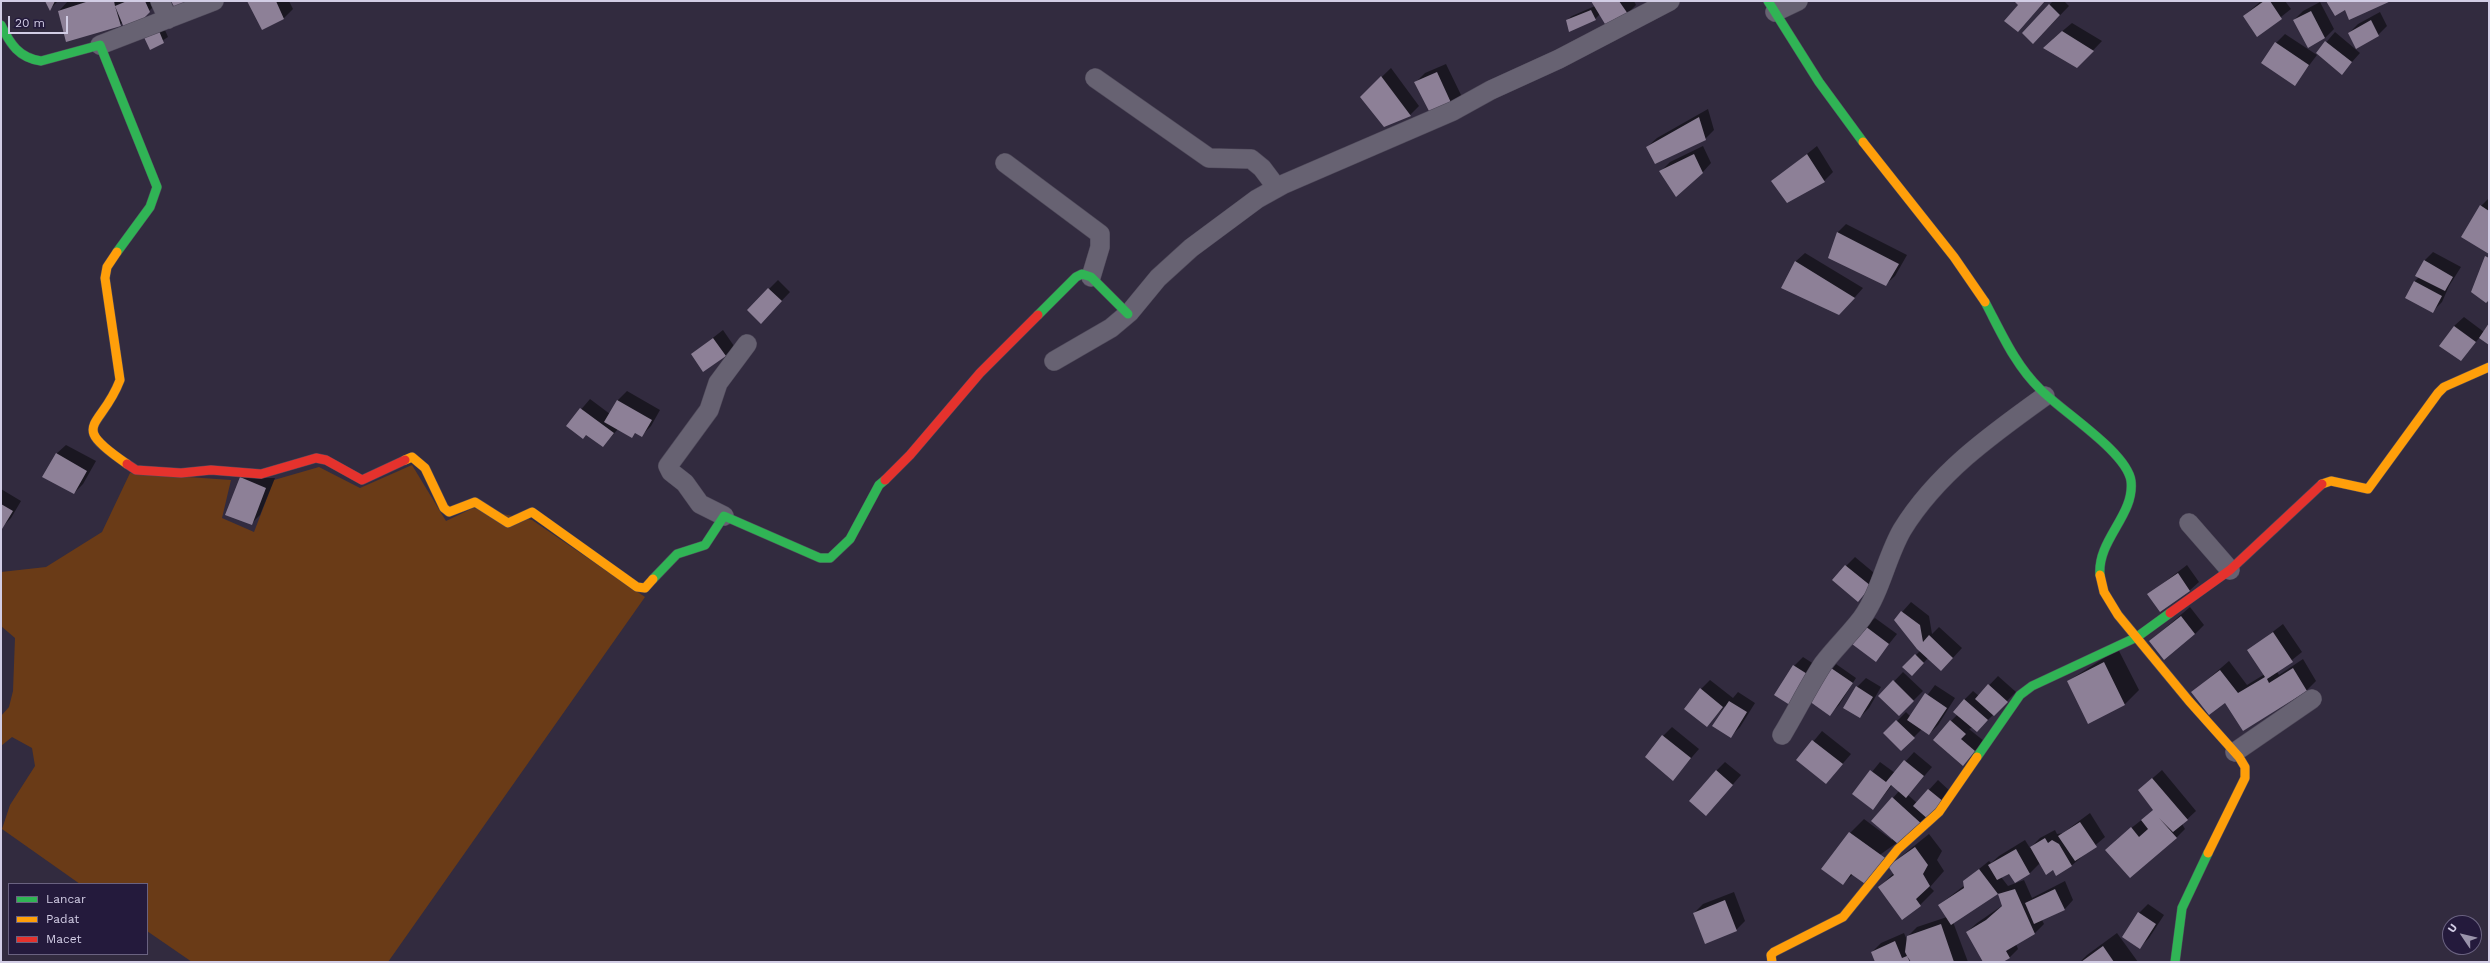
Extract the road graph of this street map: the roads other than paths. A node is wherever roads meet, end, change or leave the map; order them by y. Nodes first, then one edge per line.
1 (160, 1) edge
2 (214, 1) edge
3 (1670, 1) edge
4 (1798, 1) edge
5 (1772, 7) edge
6 (168, 19) junction
7 (1, 26) edge
8 (100, 45) junction
9 (1095, 78) dead end
10 (1005, 163) dead end
11 (1277, 188) junction
12 (1091, 277) junction
13 (1128, 314) junction
14 (747, 344) dead end
15 (1054, 361) dead end
16 (2489, 367) edge
17 (2045, 396) junction
18 (724, 516) junction
19 (2189, 523) dead end
20 (2230, 570) junction
21 (2137, 637) junction
22 (2312, 699) dead end
23 (1782, 735) dead end
24 (2235, 752) junction
25 (1772, 962) edge
26 (2175, 962) edge

1 - 6 street
2 - 6 street
3 - 11 street
4 - 5 street
5 - 17 street
6 - 8 street
7 - 8 street
8 - 18 street
9 - 11 street
10 - 12 street
11 - 13 street
12 - 13 street
12 - 18 street
13 - 15 street
14 - 18 street
16 - 20 street
17 - 21 street
17 - 23 street
19 - 20 street
20 - 21 street
21 - 24 street
21 - 25 street
22 - 24 street
24 - 26 street

